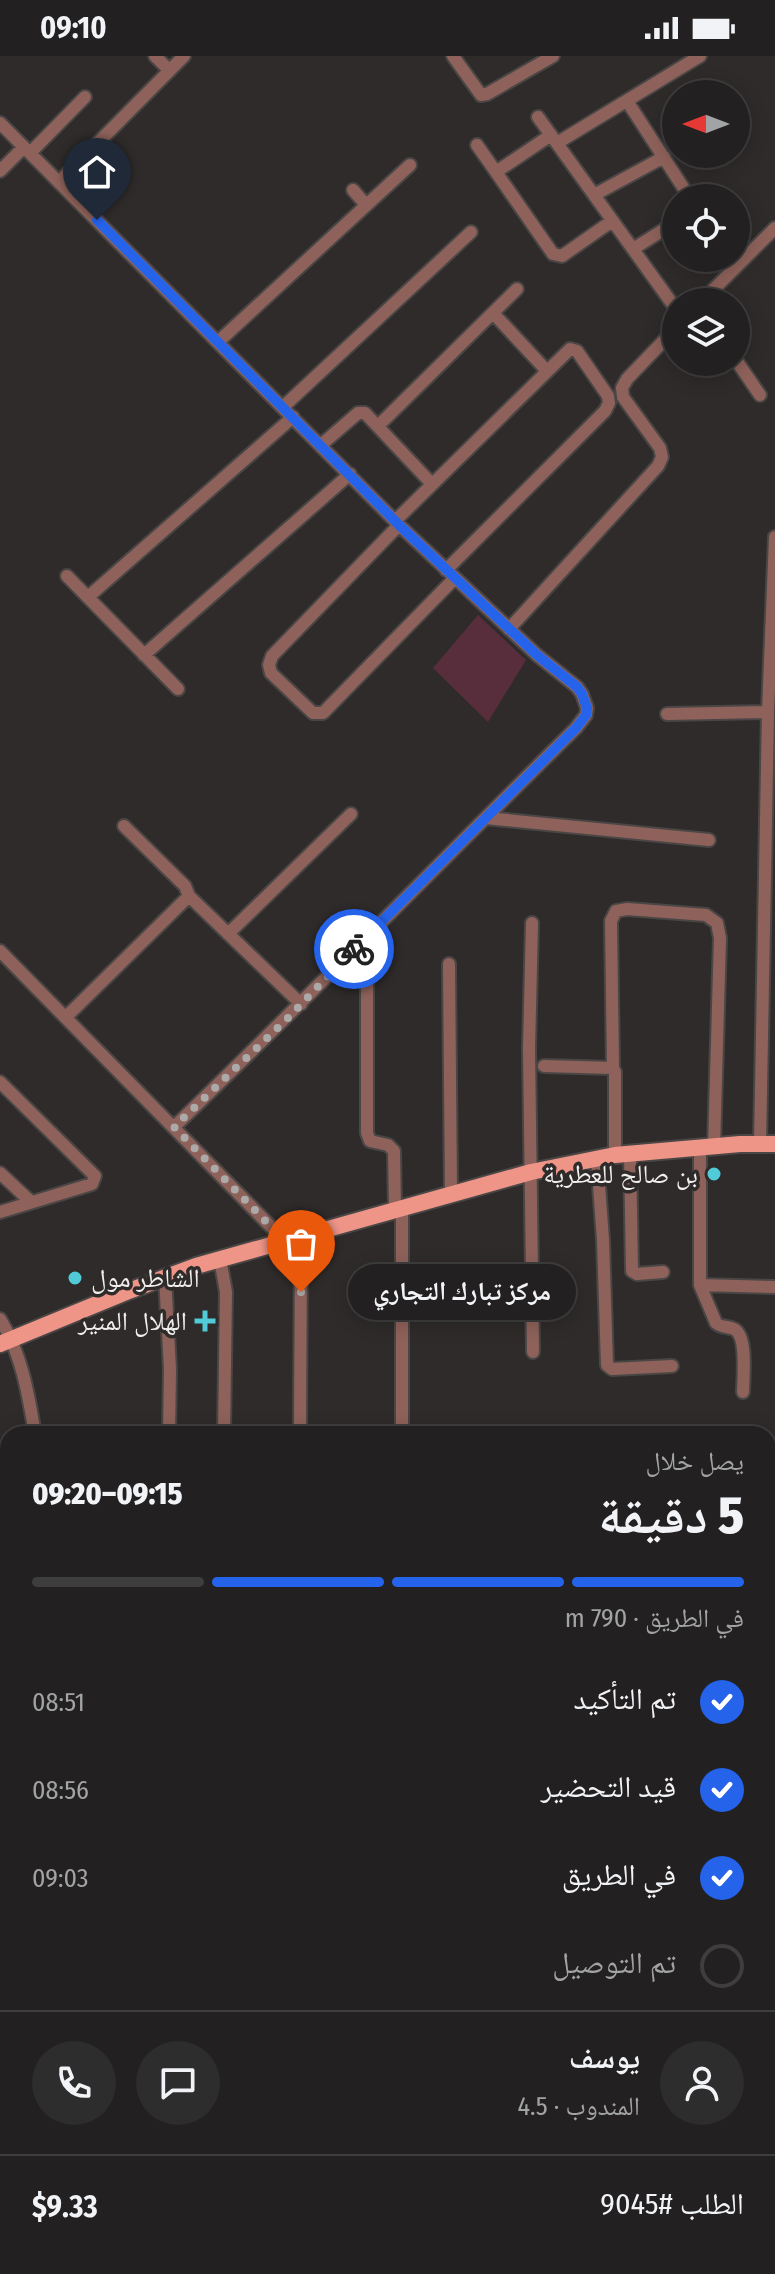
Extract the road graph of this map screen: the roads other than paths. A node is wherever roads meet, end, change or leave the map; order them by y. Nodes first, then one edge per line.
1 (155, 56) edge
2 (184, 56) edge
3 (453, 56) edge
4 (553, 56) edge
5 (700, 56) edge
6 (169, 70) junction
7 (85, 97) dead end
8 (627, 101) junction
9 (538, 117) dead end
10 (0, 123) edge
11 (554, 139) junction
12 (477, 145) dead end
13 (27, 150) junction
14 (662, 154) edge
15 (662, 158) edge
16 (410, 165) dead end
17 (0, 171) edge
18 (496, 172) junction
19 (59, 182) junction
20 (353, 190) dead end
21 (594, 195) junction
22 (366, 205) junction
23 (612, 221) junction
24 (775, 228) edge
25 (662, 231) edge
26 (471, 232) dead end
27 (750, 248) edge
28 (633, 249) junction
29 (725, 272) edge
30 (712, 288) edge
31 (517, 289) dead end
32 (662, 289) edge
33 (493, 313) junction
34 (218, 342) junction
35 (662, 343) edge
36 (547, 371) junction
37 (747, 376) edge
38 (760, 395) dead end
39 (283, 407) junction
40 (293, 417) junction
41 (378, 426) junction
42 (321, 445) junction
43 (350, 474) junction
44 (432, 484) junction
45 (397, 523) junction
46 (775, 537) edge
47 (450, 574) junction
48 (67, 576) dead end
49 (88, 597) junction
50 (509, 629) junction
51 (144, 655) junction
52 (178, 689) dead end
53 (768, 712) junction
54 (667, 714) dead end
55 (771, 798) edge
56 (351, 814) dead end
57 (486, 818) junction
58 (124, 826) dead end
59 (709, 840) dead end
60 (189, 896) junction
61 (532, 923) dead end
62 (228, 934) junction
63 (0, 951) edge
64 (769, 963) edge
65 (449, 964) dead end
66 (367, 974) dead end
67 (301, 1004) junction
68 (66, 1017) junction
69 (544, 1066) dead end
70 (613, 1068) junction
71 (0, 1082) edge
72 (174, 1127) junction
73 (767, 1144) edge
74 (707, 1147) junction
75 (622, 1155) junction
76 (597, 1158) junction
77 (531, 1172) junction
78 (0, 1173) edge
79 (451, 1194) junction
80 (31, 1202) junction
81 (399, 1209) junction
82 (0, 1212) edge
83 (293, 1238) junction
84 (220, 1259) junction
85 (663, 1272) dead end
86 (165, 1277) junction
87 (700, 1285) junction
88 (775, 1287) edge
89 (0, 1319) edge
90 (6, 1341) edge
91 (533, 1352) dead end
92 (672, 1366) dead end
93 (743, 1392) dead end
94 (34, 1426) edge
95 (169, 1426) edge
96 (224, 1426) edge
97 (300, 1426) edge
98 (402, 1426) edge

1 - 6 street
2 - 6 street
3 - 4 street
5 - 8 street
6 - 19 street
7 - 13 street
8 - 11 street
8 - 14 street
9 - 11 street
10 - 13 street
11 - 18 street
11 - 21 street
12 - 18 street
13 - 17 street
13 - 19 street
15 - 21 street
16 - 22 street
18 - 23 street
19 - 34 street
20 - 22 street
21 - 23 street
22 - 34 street
23 - 28 street
24 - 27 street
25 - 28 street
26 - 39 street
28 - 32 street
29 - 30 street
31 - 33 street
33 - 36 street
33 - 41 street
34 - 39 street
35 - 50 street
36 - 44 street
36 - 47 street
37 - 38 street
39 - 40 street
40 - 42 street
40 - 49 street
41 - 42 street
41 - 44 street
42 - 43 street
43 - 45 street
43 - 51 street
44 - 45 street
45 - 47 street
45 - 47 street
46 - 53 street
47 - 50 street
48 - 49 street
49 - 51 street
50 - 57 street
51 - 52 street
53 - 54 street
53 - 55 street
55 - 64 street
56 - 62 street
57 - 59 street
57 - 67 street
58 - 60 street
60 - 62 street
60 - 68 street
61 - 77 street
62 - 67 street
63 - 68 street
64 - 73 street
65 - 79 street
66 - 81 street
67 - 72 street
68 - 72 street
69 - 70 street
70 - 74 street
70 - 75 street
71 - 80 street
72 - 83 street
73 - 74 main road
74 - 75 main road
74 - 87 street
75 - 76 main road
75 - 85 street
76 - 77 main road
76 - 92 street
77 - 79 main road
77 - 91 street
78 - 80 street
79 - 81 main road
80 - 82 street
81 - 83 main road
81 - 98 street
83 - 84 main road
83 - 97 street
84 - 86 main road
84 - 96 street
86 - 90 main road
86 - 95 street
87 - 88 street
87 - 93 street
89 - 90 street
90 - 94 street

